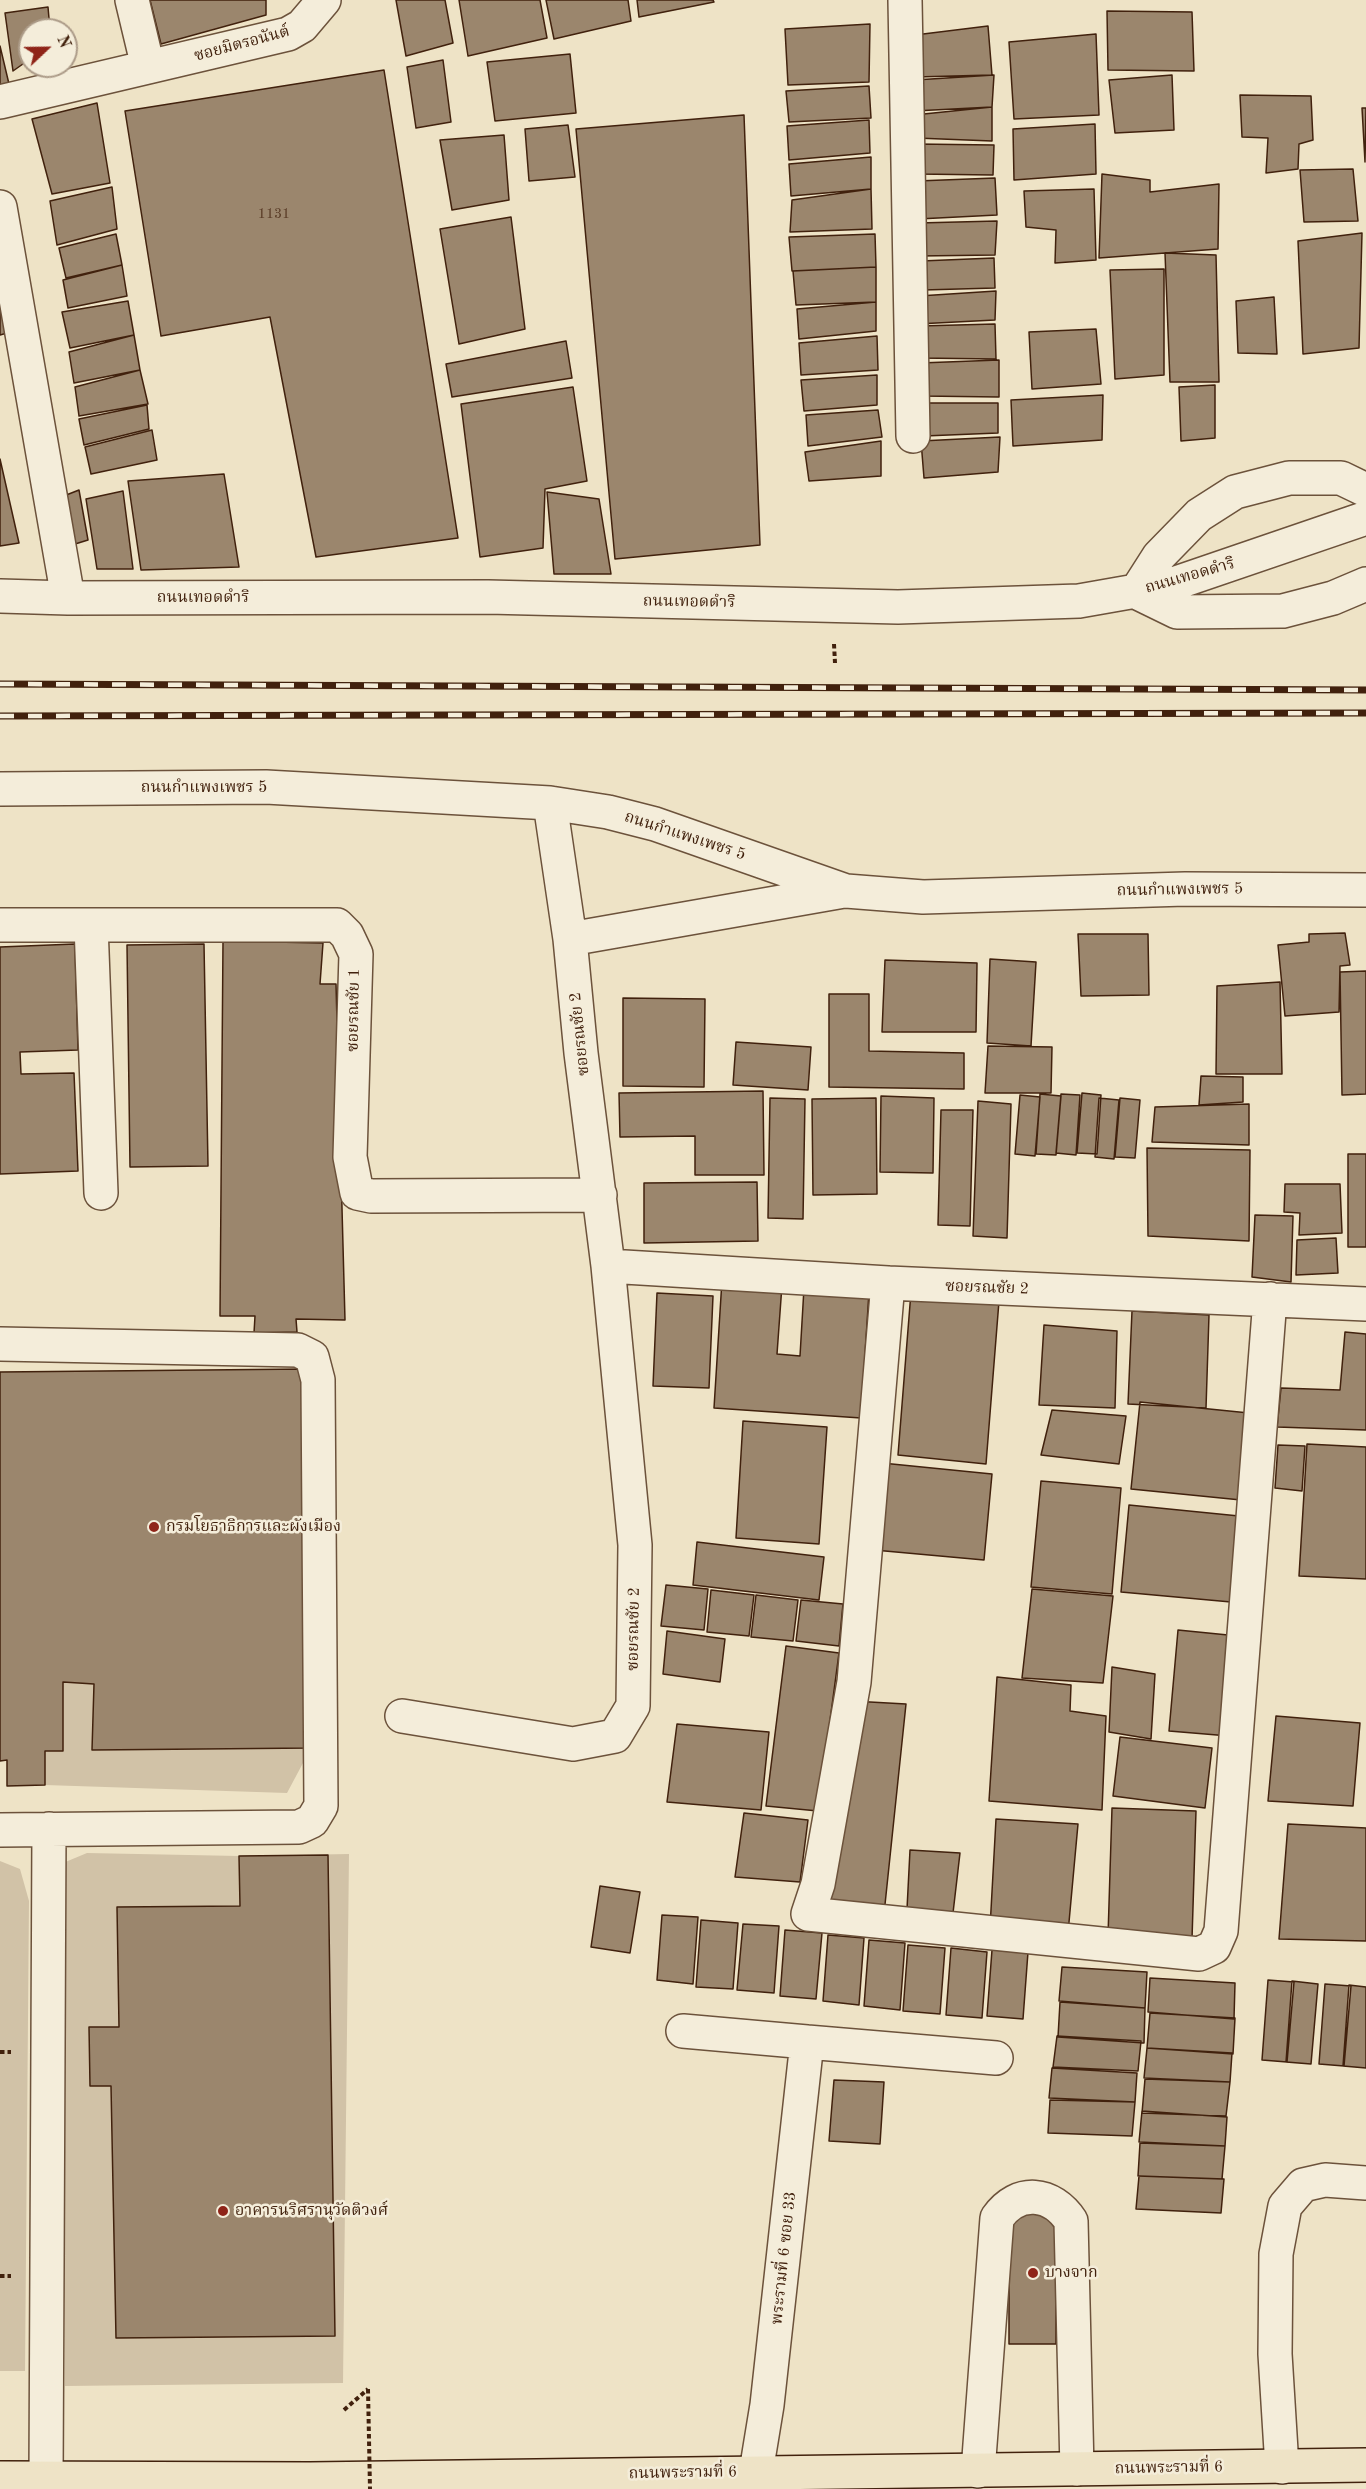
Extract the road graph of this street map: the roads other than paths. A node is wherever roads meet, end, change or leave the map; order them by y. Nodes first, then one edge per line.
1 (132, 0) edge
2 (324, 0) edge
3 (906, 0) edge
4 (148, 67) junction
5 (0, 102) edge
6 (0, 207) edge
7 (913, 436) dead end
8 (1366, 490) edge
9 (1366, 518) edge
10 (1366, 585) edge
11 (1136, 592) junction
12 (0, 596) edge
13 (68, 598) junction
14 (0, 789) edge
15 (550, 803) junction
16 (1366, 890) edge
17 (846, 891) junction
18 (91, 925) junction
19 (0, 926) edge
20 (570, 939) junction
21 (101, 1193) dead end
22 (600, 1195) junction
23 (608, 1266) junction
24 (888, 1283) junction
25 (1270, 1299) junction
26 (1366, 1304) edge
27 (0, 1344) edge
28 (402, 1716) dead end
29 (49, 1829) junction
30 (0, 1830) edge
31 (683, 2031) dead end
32 (807, 2042) junction
33 (996, 2058) dead end
34 (1366, 2183) edge
35 (1366, 2465) edge
36 (1282, 2467) junction
37 (1077, 2469) junction
38 (978, 2471) junction
39 (756, 2472) junction
40 (0, 2478) edge
41 (46, 2478) junction
42 (310, 2484) edge

1 - 4 street
2 - 4 street, ซอยมิตรอนันต์
3 - 7 street
4 - 5 street, ซอยมิตรอนันต์
6 - 13 street
8 - 11 street
9 - 11 street, ถนนเทอดดำริ
10 - 11 street
11 - 13 street, ถนนเทอดดำริ
12 - 13 street, ถนนเทอดดำริ
14 - 15 street, ถนนกำแพงเพชร 5
15 - 17 street, ถนนกำแพงเพชร 5
15 - 20 street, ซอยรณชัย 2
16 - 17 street, ถนนกำแพงเพชร 5
17 - 20 street
18 - 19 street, ซอยรณชัย 1
18 - 21 street
18 - 22 street, ซอยรณชัย 1
20 - 22 street, ซอยรณชัย 2
22 - 23 street, ซอยรณชัย 2
23 - 24 street, ซอยรณชัย 2
23 - 28 street, ซอยรณชัย 2
24 - 25 street, ซอยรณชัย 2
24 - 25 street
25 - 26 street, ซอยรณชัย 2
27 - 29 street
29 - 30 street
29 - 41 street
31 - 32 street
32 - 33 street
32 - 39 street, พระรามที่ 6 ซอย 33
34 - 36 street
35 - 36 main road, ถนนพระรามที่ 6
36 - 37 main road, ถนนพระรามที่ 6
37 - 38 main road, ถนนพระรามที่ 6
37 - 38 street
38 - 39 main road, ถนนพระรามที่ 6
39 - 42 main road, ถนนพระรามที่ 6
40 - 41 main road, ถนนพระรามที่ 6
41 - 42 main road, ถนนพระรามที่ 6

